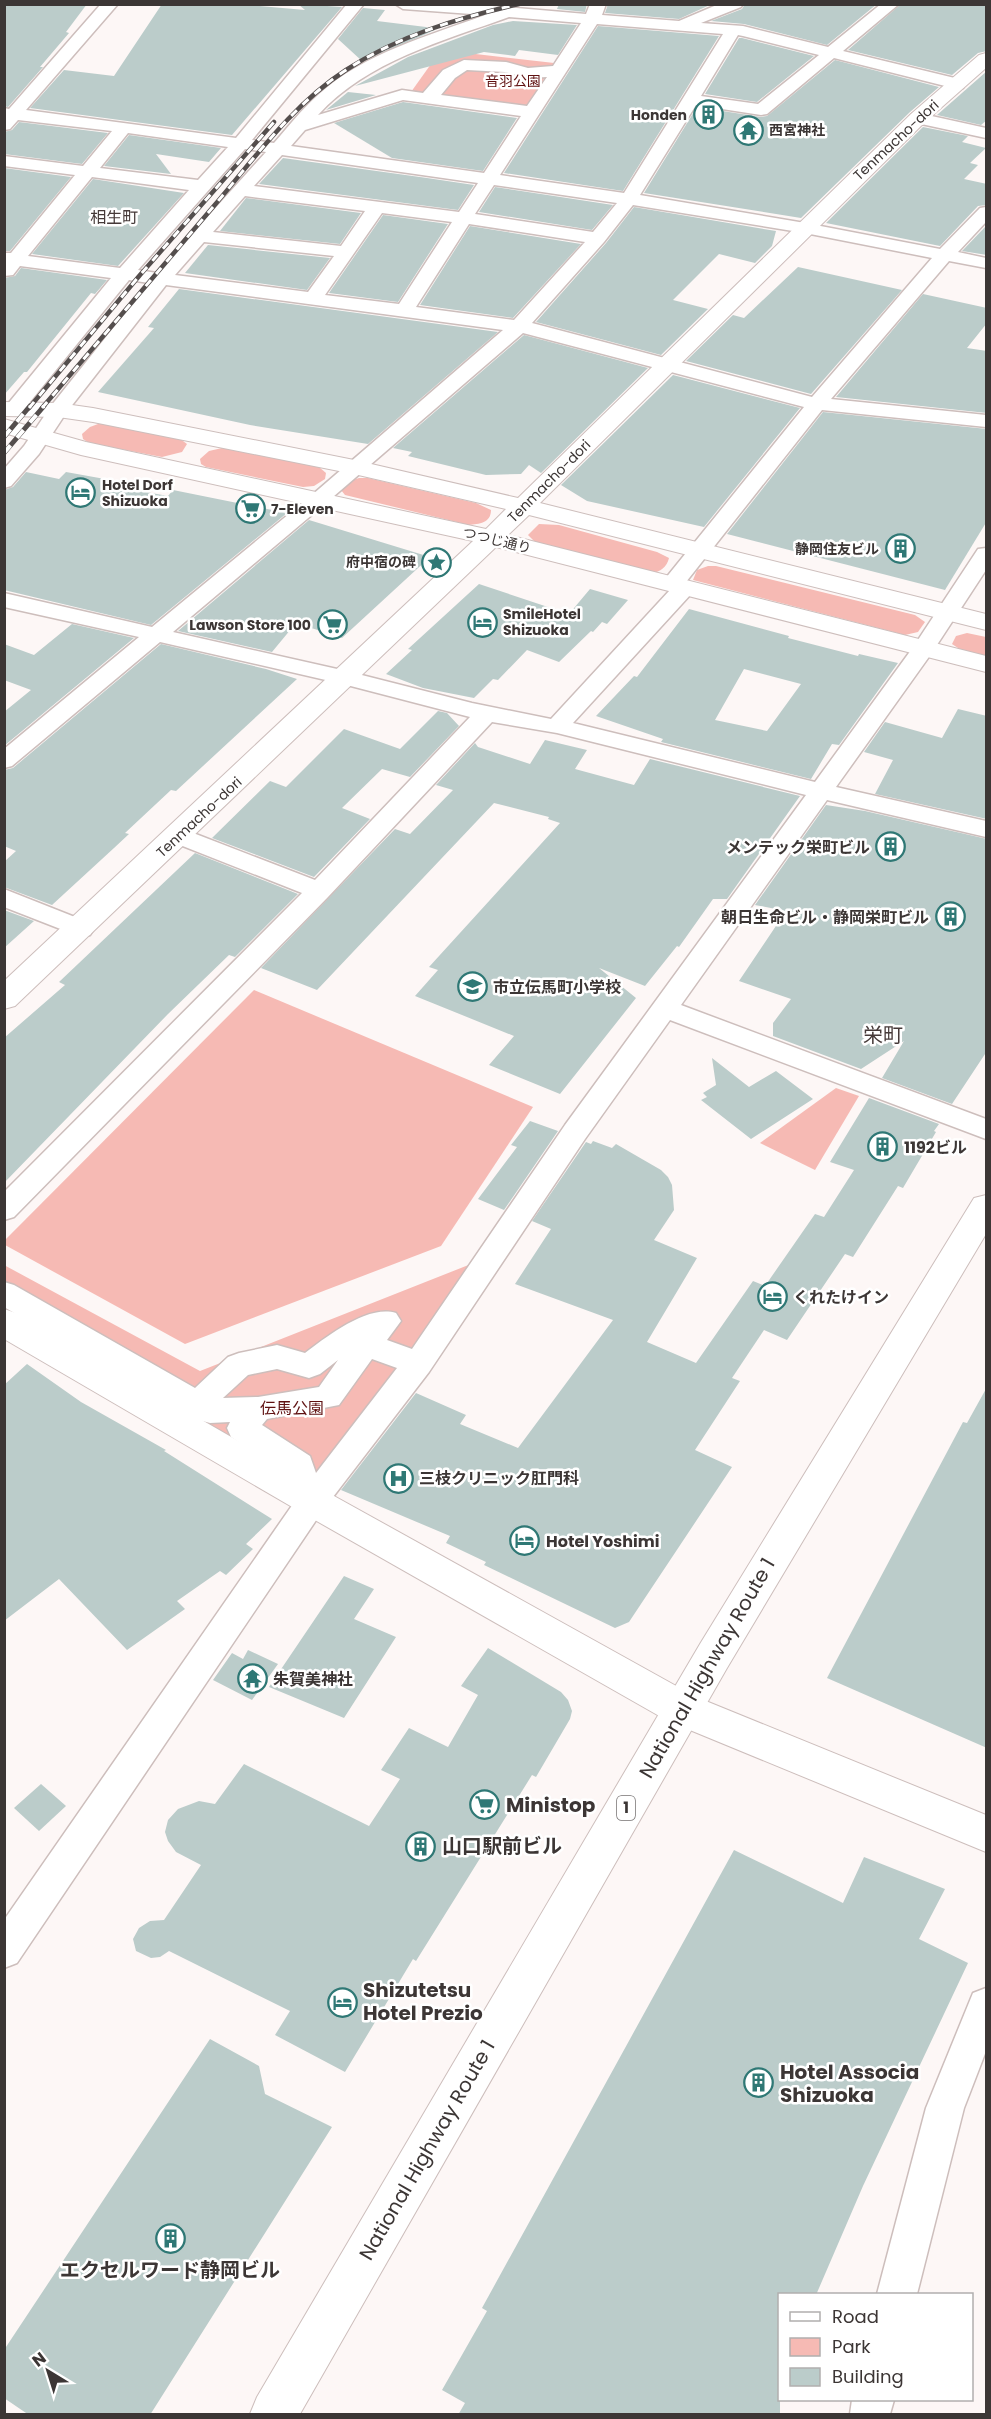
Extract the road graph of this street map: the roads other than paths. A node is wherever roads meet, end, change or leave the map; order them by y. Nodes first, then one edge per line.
1 (110, 4) edge
2 (356, 4) edge
3 (403, 4) edge
4 (735, 4) edge
5 (891, 4) edge
6 (595, 12) edge
7 (506, 13) junction
8 (679, 26) junction
9 (733, 31) junction
10 (832, 53) junction
11 (987, 59) edge
12 (558, 71) junction
13 (957, 84) junction
14 (432, 94) junction
15 (524, 97) junction
16 (691, 99) junction
17 (8, 117) edge
18 (918, 118) junction
19 (124, 127) junction
20 (297, 127) junction
21 (987, 133) edge
22 (240, 144) junction
23 (276, 149) junction
24 (4, 161) edge
25 (89, 171) junction
26 (489, 179) junction
27 (201, 186) junction
28 (240, 190) junction
29 (628, 199) junction
30 (377, 207) junction
31 (987, 212) edge
32 (464, 218) junction
33 (805, 228) junction
34 (200, 236) junction
35 (598, 238) junction
36 (346, 252) junction
37 (943, 255) junction
38 (8, 263) edge
39 (987, 263) edge
40 (125, 273) junction
41 (162, 278) junction
42 (313, 298) junction
43 (404, 311) junction
44 (519, 326) junction
45 (666, 365) junction
46 (817, 404) junction
47 (57, 410) junction
48 (8, 414) edge
49 (987, 422) edge
50 (41, 437) junction
51 (354, 467) junction
52 (4, 482) edge
53 (319, 499) junction
54 (523, 506) junction
55 (491, 538) junction
56 (700, 551) junction
57 (987, 554) edge
58 (678, 586) junction
59 (4, 600) edge
60 (947, 612) junction
61 (987, 622) edge
62 (156, 633) junction
63 (923, 649) junction
64 (987, 664) edge
65 (346, 678) junction
66 (488, 712) junction
67 (557, 726) junction
68 (4, 762) edge
69 (821, 792) junction
70 (987, 829) edge
71 (179, 836) junction
72 (319, 891) junction
73 (4, 897) edge
74 (81, 929) junction
75 (4, 999) edge
76 (666, 1009) junction
77 (987, 1129) edge
78 (987, 1207) edge
79 (4, 1210) edge
80 (4, 1293) edge
81 (4, 1322) edge
82 (366, 1344) junction
83 (418, 1364) junction
84 (197, 1404) junction
85 (258, 1409) junction
86 (309, 1499) junction
87 (682, 1709) junction
88 (987, 1834) edge
89 (4, 1951) edge
90 (987, 2005) edge
91 (898, 2293) edge
92 (274, 2415) edge

1 - 17 street
2 - 22 street
3 - 7 street
4 - 8 street
5 - 10 street
6 - 7 street
6 - 8 street
6 - 12 street
7 - 20 street
8 - 9 street
9 - 10 street
9 - 16 street
10 - 13 street
10 - 16 street
11 - 13 main road, Tenmacho-dori
12 - 15 street
12 - 15 street
13 - 18 main road, Tenmacho-dori
14 - 15 street
14 - 15 street
14 - 20 street
15 - 26 street
16 - 29 street
17 - 19 street
18 - 21 street
18 - 33 main road, Tenmacho-dori
19 - 22 street
19 - 25 street
20 - 23 street
22 - 23 street
22 - 27 street
23 - 26 street
23 - 28 street
24 - 25 street
25 - 27 street
25 - 38 street
26 - 29 street
26 - 32 street
27 - 40 street
28 - 30 street
28 - 34 street
29 - 33 street
29 - 35 street
30 - 32 street
30 - 36 street
31 - 37 street
32 - 35 street
32 - 43 street
33 - 37 street
33 - 45 main road, Tenmacho-dori
34 - 36 street
34 - 41 street
35 - 44 street
36 - 42 street
37 - 39 street
37 - 46 street
38 - 40 street
40 - 41 street
40 - 48 street
41 - 42 street
41 - 47 street
42 - 43 street
43 - 44 street
44 - 45 street
44 - 51 street
45 - 46 street
45 - 54 main road, Tenmacho-dori
46 - 49 street
46 - 56 street
47 - 48 main road
47 - 50 street
47 - 51 main road
48 - 50 main road, つつじ通り
50 - 52 street
50 - 53 main road, つつじ通り
51 - 53 street
51 - 54 main road
53 - 55 main road, つつじ通り
53 - 62 street
54 - 55 main road, Tenmacho-dori
54 - 56 main road
55 - 58 main road, つつじ通り
55 - 65 main road, Tenmacho-dori
56 - 58 street
56 - 60 main road
57 - 60 street
58 - 63 main road, つつじ通り
58 - 67 street
59 - 62 street
60 - 61 main road
60 - 63 street
62 - 65 street
62 - 68 street
63 - 64 main road, つつじ通り
63 - 69 street
65 - 66 street
65 - 71 main road, Tenmacho-dori
66 - 67 street
66 - 72 street
67 - 69 street
69 - 70 street
69 - 76 street
71 - 72 street
71 - 74 main road, Tenmacho-dori
72 - 79 street
73 - 74 street
74 - 75 main road, Tenmacho-dori
76 - 77 street
76 - 83 street
78 - 87 main road, National Highway Route 1 / 1
80 - 84 street
81 - 86 main road
82 - 83 street
82 - 84 street
82 - 85 street
83 - 86 street
84 - 85 street
85 - 86 street
86 - 87 main road
86 - 89 street
87 - 88 main road
87 - 92 main road, National Highway Route 1 / 1
90 - 91 street

